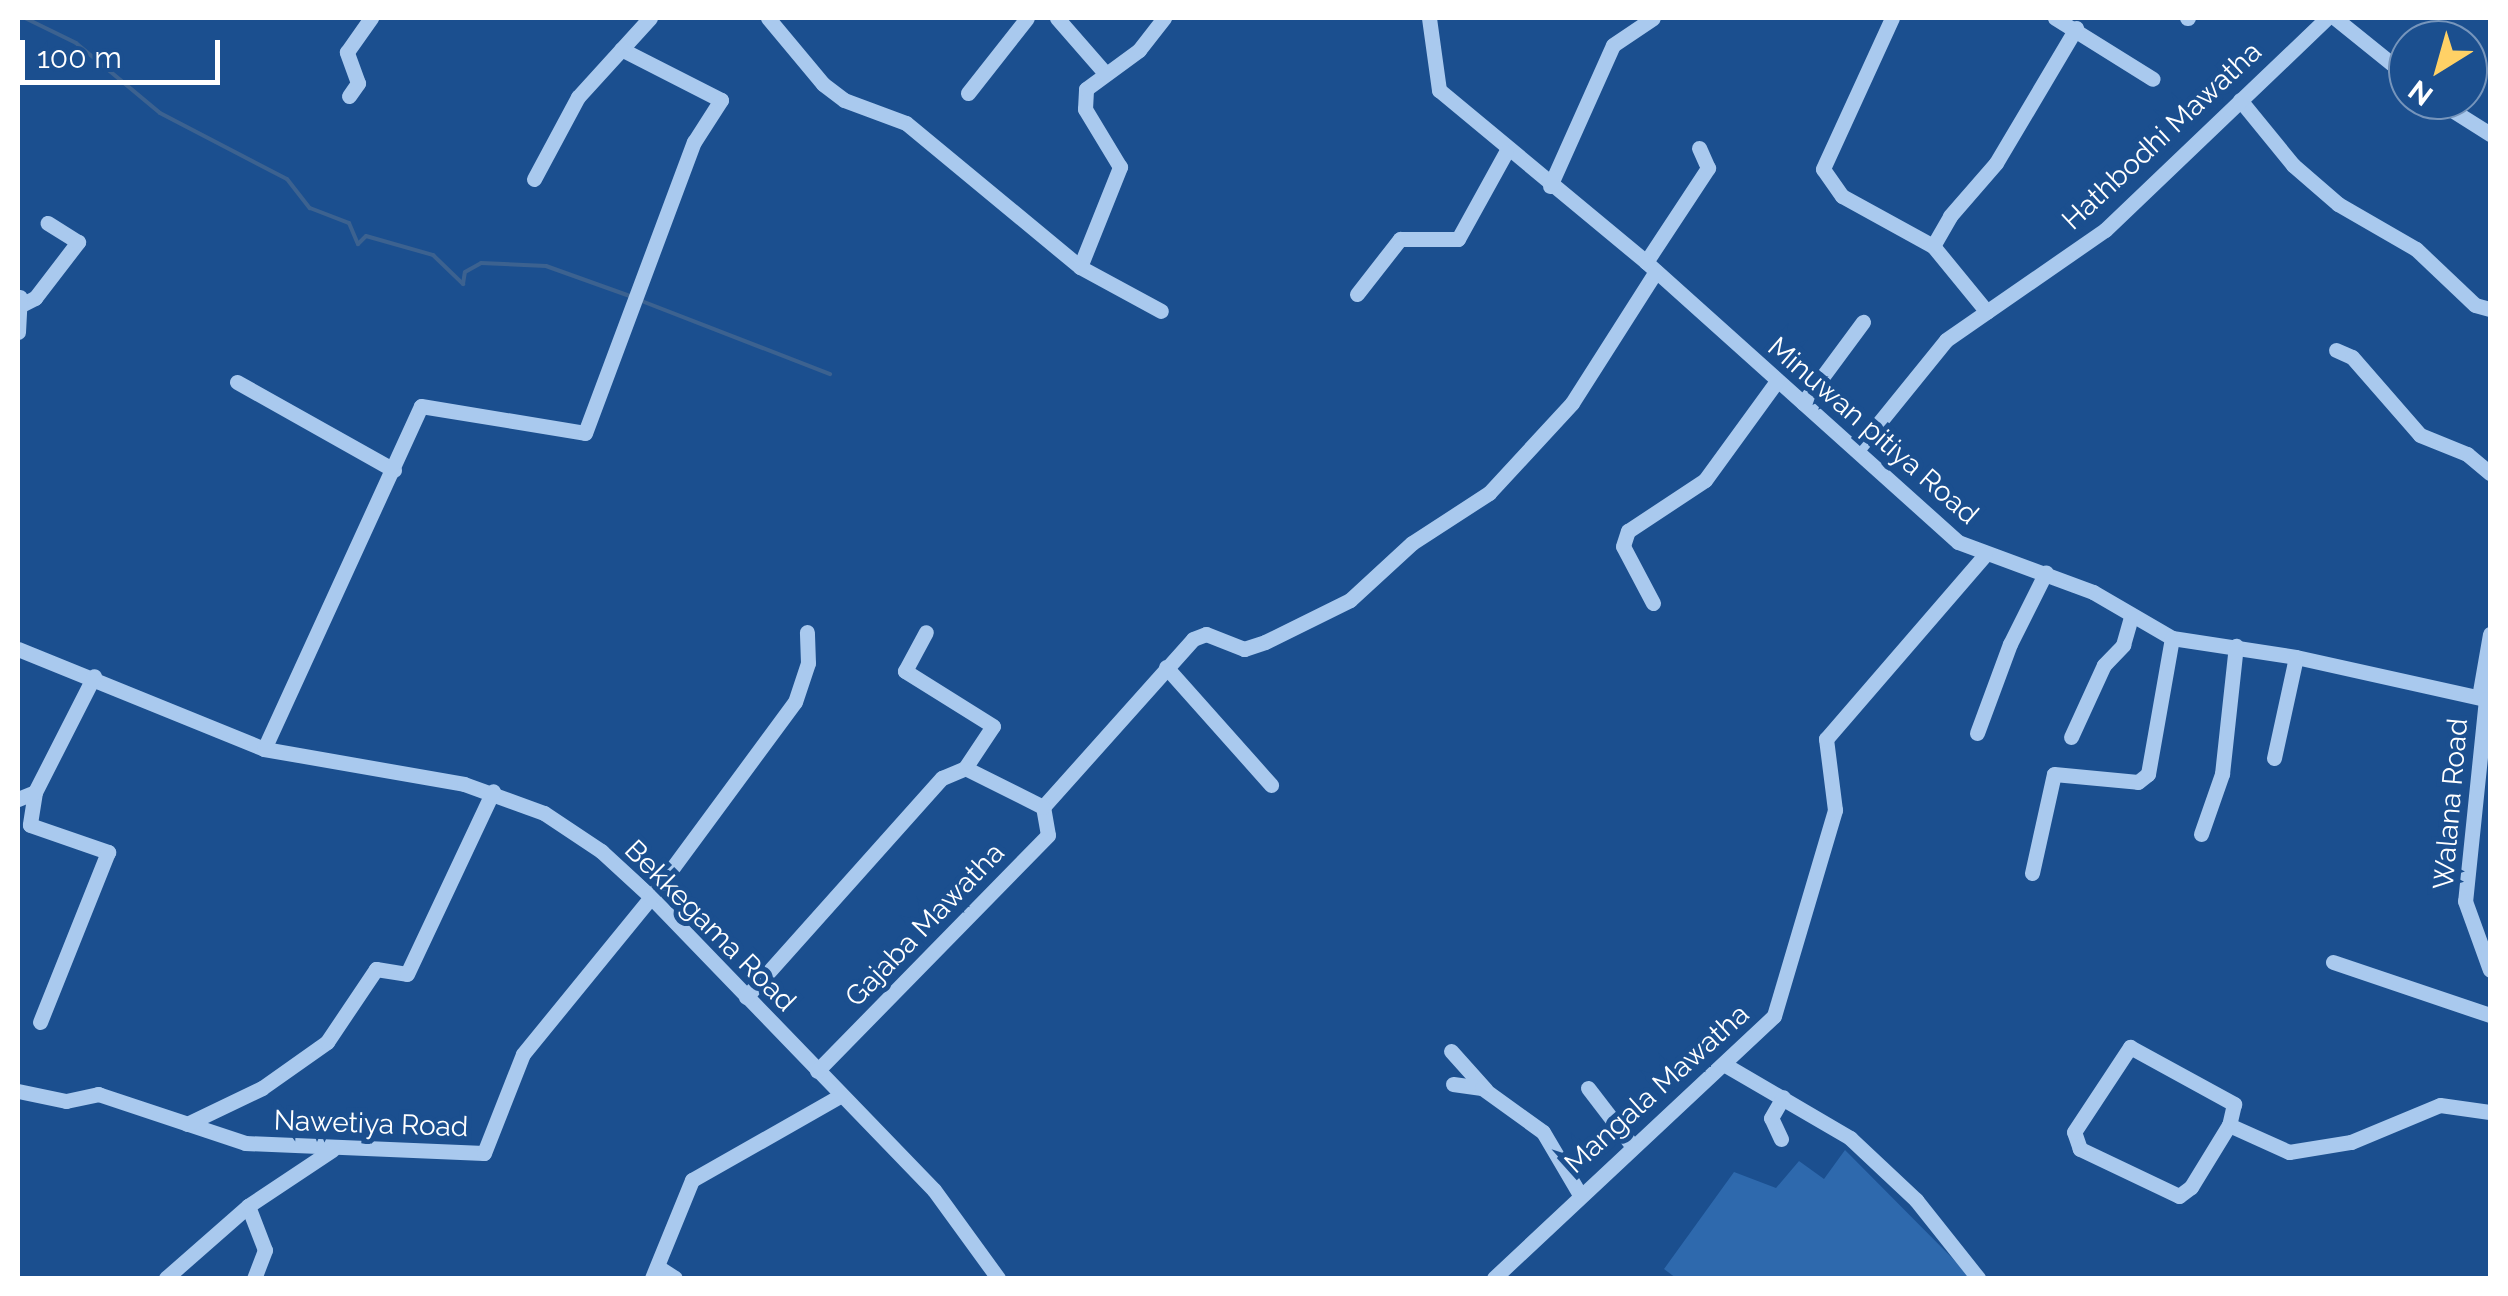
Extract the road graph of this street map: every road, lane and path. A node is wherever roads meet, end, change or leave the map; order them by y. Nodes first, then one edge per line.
1 (370, 18) edge
2 (650, 18) edge
3 (768, 18) edge
4 (1027, 18) edge
5 (1057, 18) edge
6 (1164, 18) edge
7 (1429, 18) edge
8 (1653, 18) edge
9 (1892, 18) edge
10 (2055, 18) edge
11 (2326, 18) edge
12 (2335, 18) edge
13 (1074, 23) edge
14 (2076, 28) junction
15 (621, 49) junction
16 (2388, 61) edge
17 (1105, 72) junction
18 (2154, 79) dead end
19 (968, 93) dead end
20 (349, 96) dead end
21 (2240, 100) junction
22 (2468, 120) edge
23 (2490, 134) edge
24 (1698, 148) dead end
25 (1506, 152) junction
26 (534, 179) dead end
27 (1550, 186) junction
28 (47, 224) dead end
29 (1933, 246) junction
30 (1080, 267) junction
31 (1651, 267) junction
32 (1357, 294) dead end
33 (19, 300) edge
34 (2490, 309) edge
35 (1162, 311) dead end
36 (1987, 312) junction
37 (1864, 322) dead end
38 (18, 332) edge
39 (2336, 350) dead end
40 (1777, 381) junction
41 (237, 382) dead end
42 (1803, 403) junction
43 (1856, 450) junction
44 (394, 470) junction
45 (2490, 473) edge
46 (1986, 554) junction
47 (2046, 572) junction
48 (1653, 603) dead end
49 (2131, 616) junction
50 (807, 632) dead end
51 (926, 632) dead end
52 (2490, 634) edge
53 (2172, 638) junction
54 (2236, 646) junction
55 (18, 649) edge
56 (2296, 657) junction
57 (1166, 667) junction
58 (94, 676) junction
59 (2486, 699) edge
60 (1977, 733) dead end
61 (2071, 737) dead end
62 (264, 749) junction
63 (2274, 758) dead end
64 (965, 768) junction
65 (1271, 785) dead end
66 (493, 791) junction
67 (35, 792) junction
68 (18, 799) edge
69 (1043, 807) junction
70 (2201, 834) dead end
71 (2032, 873) dead end
72 (651, 897) junction
73 (2333, 962) dead end
74 (2490, 970) edge
75 (746, 997) junction
76 (2490, 1015) edge
77 (40, 1022) dead end
78 (1451, 1051) dead end
79 (1727, 1066) junction
80 (816, 1071) junction
81 (1453, 1084) dead end
82 (1588, 1088) dead end
83 (1486, 1090) junction
84 (18, 1091) edge
85 (840, 1096) junction
86 (1783, 1097) junction
87 (2490, 1112) edge
88 (187, 1124) junction
89 (2229, 1125) junction
90 (1781, 1140) dead end
91 (1631, 1144) junction
92 (332, 1150) junction
93 (1578, 1193) junction
94 (248, 1206) junction
95 (655, 1272) edge
96 (166, 1278) edge
97 (254, 1278) edge
98 (676, 1278) edge
99 (998, 1278) edge
100 (1494, 1278) edge
101 (1978, 1278) edge

1 - 20 street
2 - 15 street
3 - 30 street
4 - 19 street
5 - 13 street
6 - 17 street
7 - 25 street, Minuwan pitiya Road
8 - 27 street
9 - 29 street
10 - 14 street
11 - 21 street, Hathbodhi Mawatha
12 - 16 street
13 - 17 street
14 - 18 street
14 - 29 street
15 - 26 street
15 - 44 street
17 - 30 street
21 - 34 street
21 - 36 street, Hathbodhi Mawatha
22 - 23 street
24 - 31 street
25 - 27 street, Minuwan pitiya Road
25 - 32 street
27 - 31 street, Minuwan pitiya Road
28 - 33 street
29 - 36 street
30 - 35 street
31 - 40 street, Minuwan pitiya Road
31 - 57 street, Gajaba Mawatha
33 - 38 street
36 - 43 street, Hathbodhi Mawatha
37 - 42 street
39 - 45 street
40 - 42 street, Minuwan pitiya Road
40 - 48 street
41 - 44 street
42 - 43 street, Minuwan pitiya Road
43 - 46 street, Minuwan pitiya Road
44 - 62 street
46 - 47 street, Minuwan pitiya Road
46 - 79 street, Mangala Mawatha
47 - 49 street, Minuwan pitiya Road
47 - 60 street
49 - 53 street, Minuwan pitiya Road
49 - 61 street
50 - 72 street
51 - 64 street
52 - 59 street, Walana Road
53 - 54 street, Minuwan pitiya Road
53 - 71 street
54 - 56 street, Minuwan pitiya Road
54 - 70 street
55 - 58 street, Bekkegama Road
56 - 59 street, Minuwan pitiya Road
56 - 63 street
57 - 65 street
57 - 69 street, Gajaba Mawatha
58 - 62 street, Bekkegama Road
58 - 67 street
59 - 74 street, Walana Road
62 - 66 street, Bekkegama Road
64 - 69 street
64 - 75 street
66 - 72 street, Bekkegama Road
66 - 88 street
67 - 68 street
67 - 77 street
69 - 80 street, Gajaba Mawatha
72 - 75 street, Bekkegama Road
72 - 92 street, Nawetiya Road
73 - 76 street
75 - 80 street, Bekkegama Road
78 - 83 street
79 - 86 street
79 - 91 street, Mangala Mawatha
80 - 85 street, Bekkegama Road
81 - 83 street
82 - 91 street
83 - 93 street
84 - 88 street, Nawetiya Road
85 - 95 street
85 - 99 street, Bekkegama Road
86 - 90 street
86 - 101 street
87 - 89 street
88 - 92 street, Nawetiya Road
89 - 89 street
91 - 93 street, Mangala Mawatha
92 - 94 street
93 - 100 street, Mangala Mawatha
94 - 96 street
94 - 97 street
95 - 98 street

